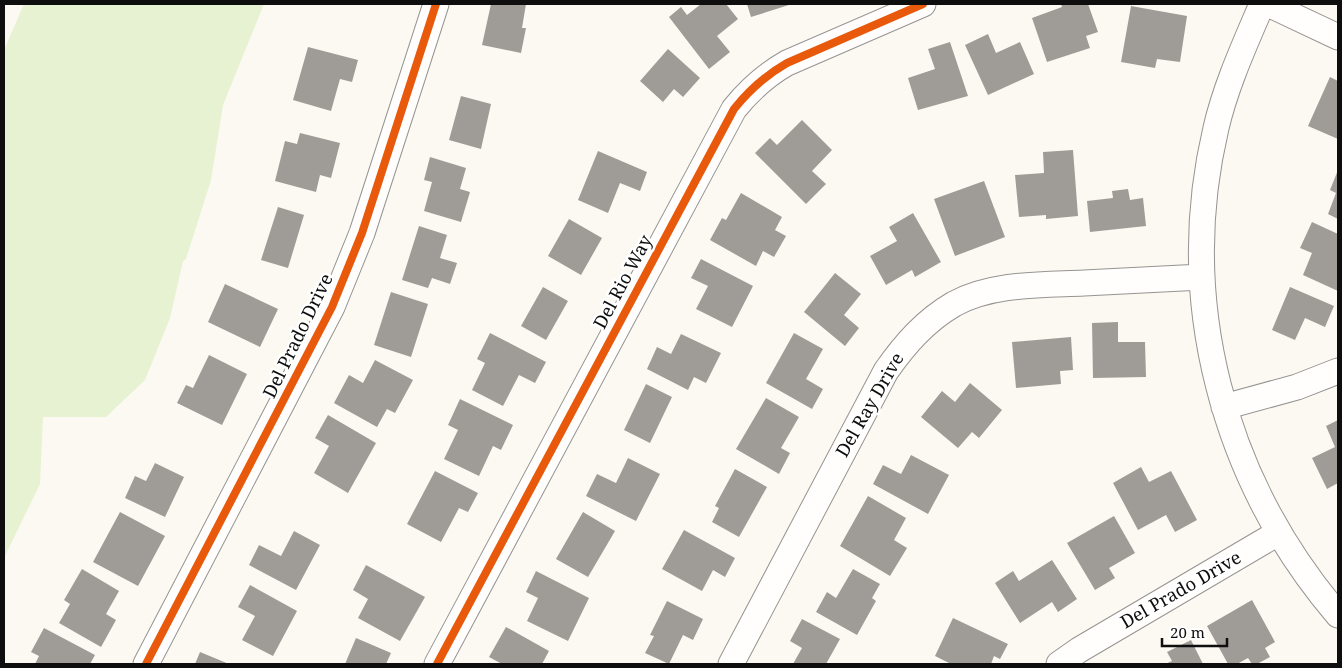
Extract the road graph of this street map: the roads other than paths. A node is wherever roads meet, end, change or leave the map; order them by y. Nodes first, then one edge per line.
1 (436, 4) edge
2 (923, 4) edge
3 (1262, 4) edge
4 (1268, 4) edge
5 (1338, 37) edge
6 (1202, 277) junction
7 (1338, 371) edge
8 (1224, 407) junction
9 (1278, 533) junction
10 (1338, 615) edge
11 (146, 664) edge
12 (437, 664) edge
13 (731, 664) edge
14 (1059, 664) edge

1 - 11 street, Del Prado Drive
2 - 12 street, Del Rio Way
3 - 6 street
4 - 5 street
6 - 8 street
6 - 13 street, Del Ray Drive
7 - 8 street
8 - 9 street
9 - 10 street
9 - 14 street, Del Prado Drive

